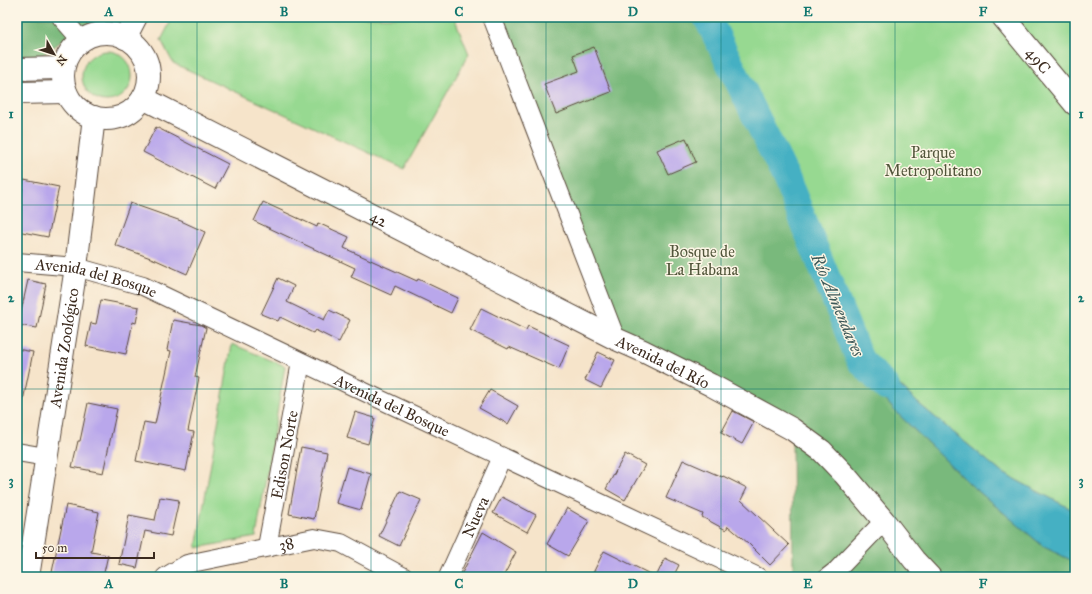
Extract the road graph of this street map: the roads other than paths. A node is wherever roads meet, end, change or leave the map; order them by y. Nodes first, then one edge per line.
1 (61, 17) edge
2 (136, 17) edge
3 (492, 17) edge
4 (1003, 17) edge
5 (125, 38) junction
6 (82, 41) junction
7 (63, 68) junction
8 (17, 70) edge
9 (66, 92) junction
10 (17, 93) edge
11 (143, 98) junction
12 (1075, 104) edge
13 (94, 117) junction
14 (17, 262) edge
15 (76, 267) junction
16 (616, 339) junction
17 (301, 362) junction
18 (17, 452) edge
19 (46, 456) junction
20 (502, 457) junction
21 (884, 521) junction
22 (267, 547) junction
23 (28, 577) edge
24 (165, 577) edge
25 (404, 577) edge
26 (448, 577) edge
27 (758, 577) edge
28 (828, 577) edge
29 (930, 577) edge

1 - 6 street
2 - 5 street
3 - 16 street, Avenida del Río
4 - 12 street, 49C
5 - 6 street
5 - 11 street
6 - 7 street
7 - 8 street
7 - 9 street
9 - 10 street
9 - 13 street
11 - 13 street
11 - 16 street, 42
13 - 15 street, Avenida Zoológico
14 - 15 street, Avenida del Bosque
15 - 17 street, Avenida del Bosque
15 - 19 street, Avenida Zoológico
16 - 21 street, Avenida del Río
17 - 20 street, Avenida del Bosque
17 - 22 street, Edison Norte
18 - 19 street
19 - 23 street, Avenida Zoológico
20 - 26 street, Nueva
20 - 27 street, Avenida del Bosque
21 - 28 street
21 - 29 street, Avenida del Río
22 - 24 street, 38
22 - 25 street, 38

